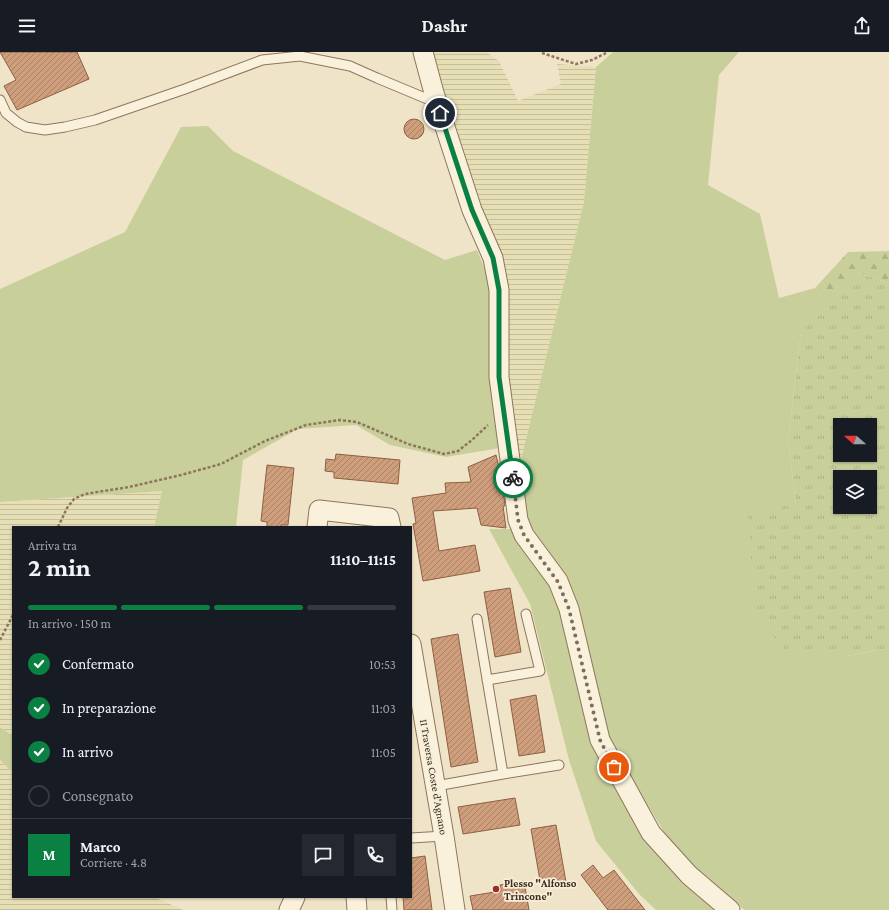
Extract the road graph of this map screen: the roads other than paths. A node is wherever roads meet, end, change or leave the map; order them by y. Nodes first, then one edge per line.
1 (423, 52) edge
2 (0, 100) edge
3 (437, 103) junction
4 (3, 114) edge
5 (317, 526) edge
6 (391, 526) edge
7 (526, 614) dead end
8 (477, 619) dead end
9 (412, 650) edge
10 (487, 680) junction
11 (559, 765) dead end
12 (503, 774) junction
13 (436, 786) junction
14 (444, 836) junction
15 (412, 838) edge
16 (295, 898) edge
17 (356, 898) edge
18 (391, 898) edge
19 (289, 910) edge
20 (357, 910) edge
21 (392, 910) edge
22 (456, 910) edge
23 (730, 910) edge

1 - 3 street
2 - 4 lane
3 - 4 lane
3 - 23 street
5 - 6 street
7 - 10 lane
8 - 10 lane
9 - 13 street, II Traversa Coste d'Agnano
10 - 12 lane
11 - 12 lane
12 - 13 lane
13 - 14 street, II Traversa Coste d'Agnano
14 - 15 lane
14 - 22 street, II Traversa Coste d'Agnano
16 - 19 street
17 - 20 street
18 - 21 lane

